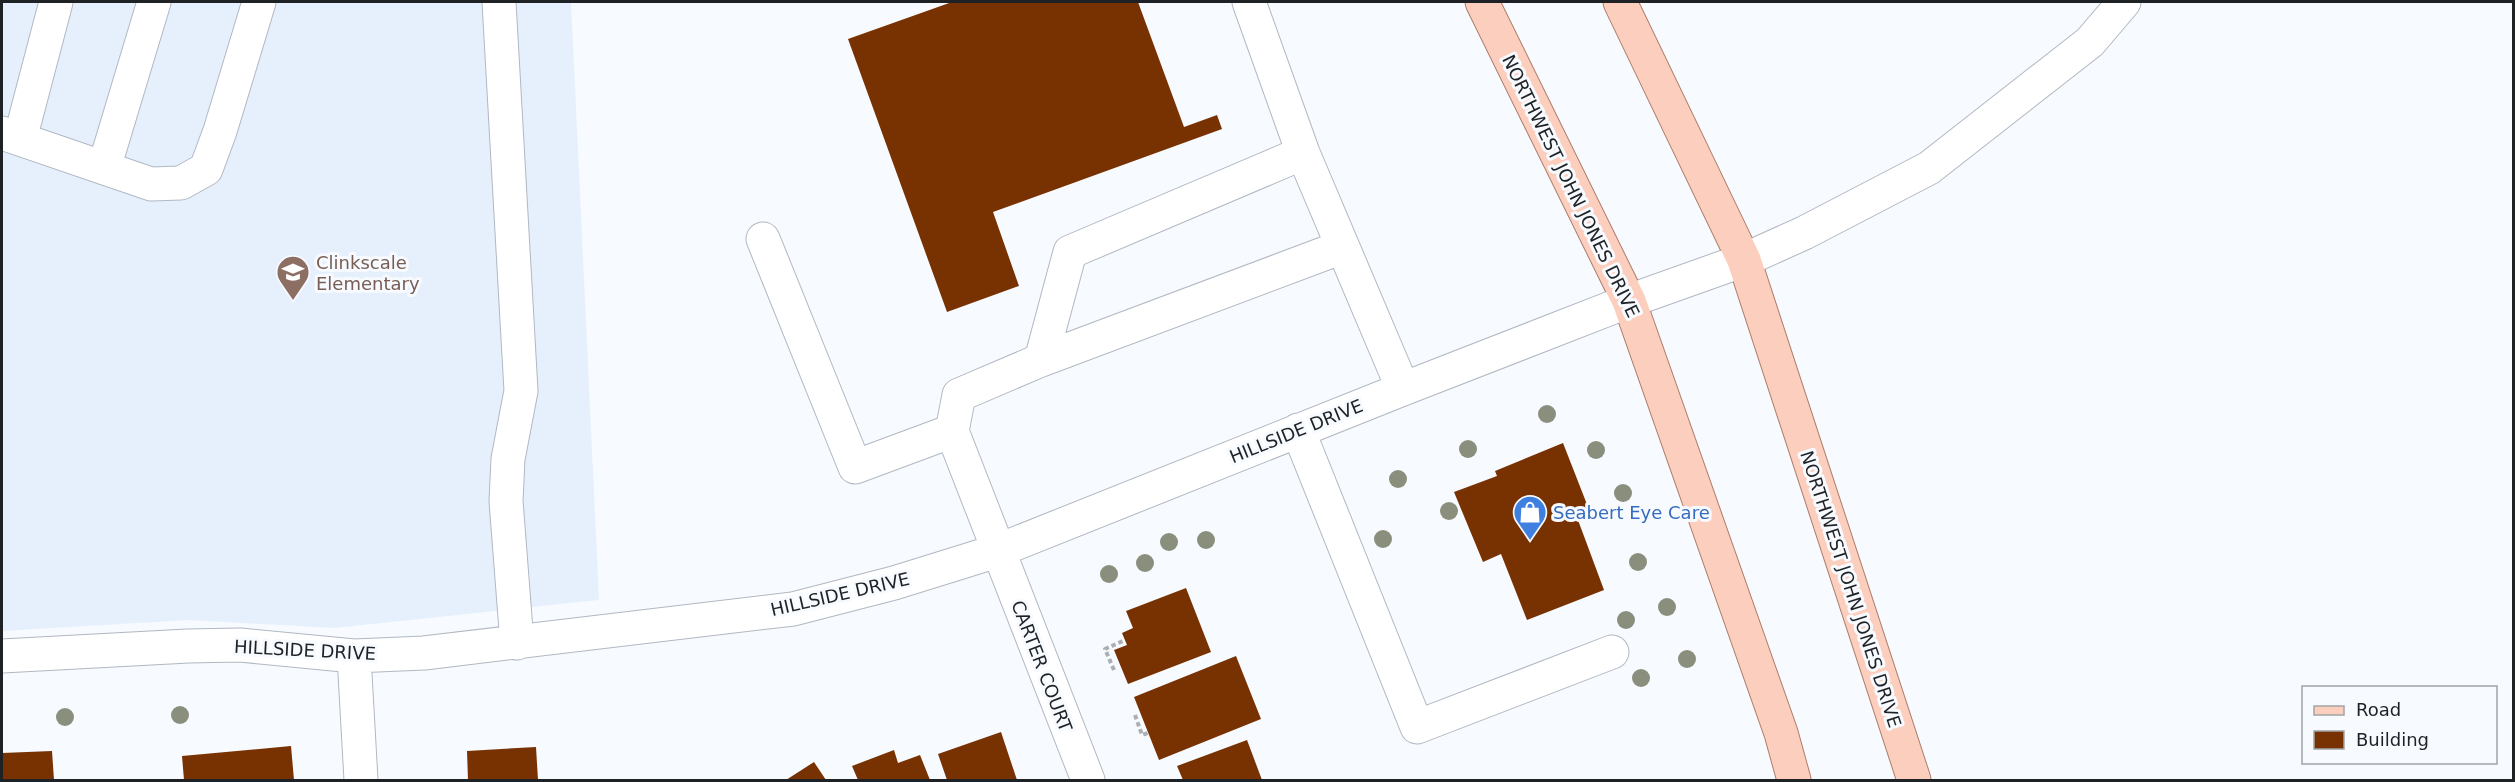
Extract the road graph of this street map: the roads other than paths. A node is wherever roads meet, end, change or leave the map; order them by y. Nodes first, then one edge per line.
1 (56, 2) edge
2 (154, 2) edge
3 (259, 2) edge
4 (500, 2) edge
5 (1250, 2) edge
6 (1482, 2) edge
7 (1620, 2) edge
8 (2124, 2) edge
9 (11, 136) edge
10 (1303, 153) junction
11 (104, 168) junction
12 (762, 239) dead end
13 (1342, 247) junction
14 (1744, 260) junction
15 (1629, 301) junction
16 (1041, 360) junction
17 (1403, 389) junction
18 (1298, 430) junction
19 (952, 431) junction
20 (997, 551) junction
21 (517, 643) junction
22 (1612, 652) dead end
23 (2, 656) edge
24 (354, 656) junction
25 (361, 780) edge
26 (1088, 780) edge
27 (1794, 780) edge
28 (1914, 780) edge

1 - 9 street
2 - 11 street
3 - 11 street
4 - 21 street
5 - 10 street
6 - 15 main road, NORTHWEST JOHN JONES DRIVE
7 - 14 main road, NORTHWEST JOHN JONES DRIVE
8 - 14 street, HILLSIDE DRIVE
9 - 11 street
10 - 13 street
10 - 16 street
12 - 19 street
13 - 16 street
13 - 17 street
14 - 15 street, HILLSIDE DRIVE
14 - 28 main road, NORTHWEST JOHN JONES DRIVE
15 - 17 street, HILLSIDE DRIVE
15 - 27 main road, NORTHWEST JOHN JONES DRIVE
16 - 19 street
17 - 18 street, HILLSIDE DRIVE
18 - 20 street, HILLSIDE DRIVE
18 - 22 street
19 - 20 street, CARTER COURT
20 - 21 street, HILLSIDE DRIVE
20 - 26 street, CARTER COURT
21 - 24 street, HILLSIDE DRIVE
23 - 24 street, HILLSIDE DRIVE
24 - 25 street

